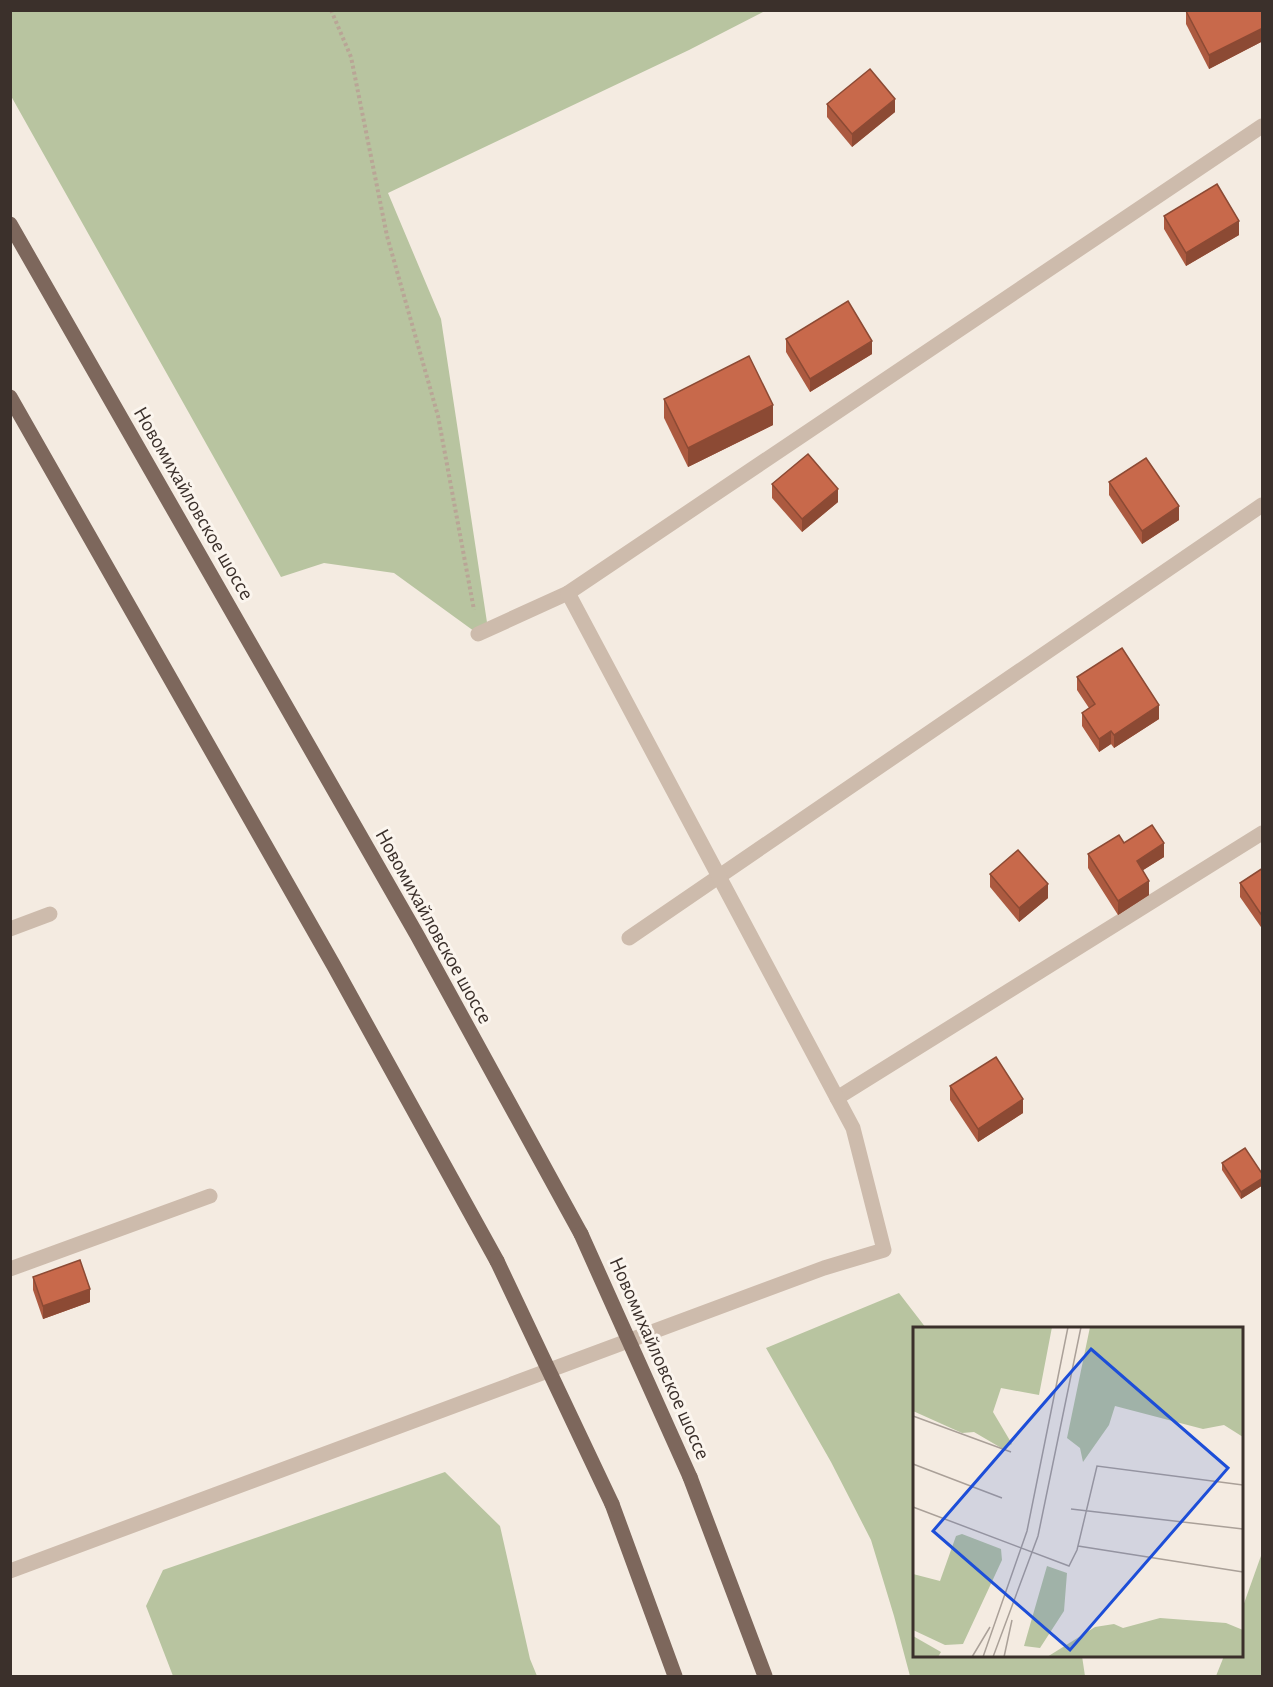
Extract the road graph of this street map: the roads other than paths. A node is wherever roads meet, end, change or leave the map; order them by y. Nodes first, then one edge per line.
1 (1263, 126) edge
2 (10, 224) edge
3 (10, 397) edge
4 (1263, 505) edge
5 (568, 593) junction
6 (478, 634) road end
7 (1263, 833) edge
8 (719, 878) junction
9 (50, 914) dead end
10 (10, 929) edge
11 (629, 938) dead end
12 (837, 1098) junction
13 (210, 1196) dead end
14 (10, 1269) edge
15 (10, 1571) edge
16 (675, 1677) edge
17 (765, 1677) edge

1 - 5 street
2 - 17 main road, Новомихайловское шоссе, bridge
3 - 16 main road, bridge
4 - 8 street
5 - 6 street
5 - 8 street
7 - 12 street
8 - 11 street
8 - 12 street
9 - 10 street
12 - 15 street
13 - 14 street

